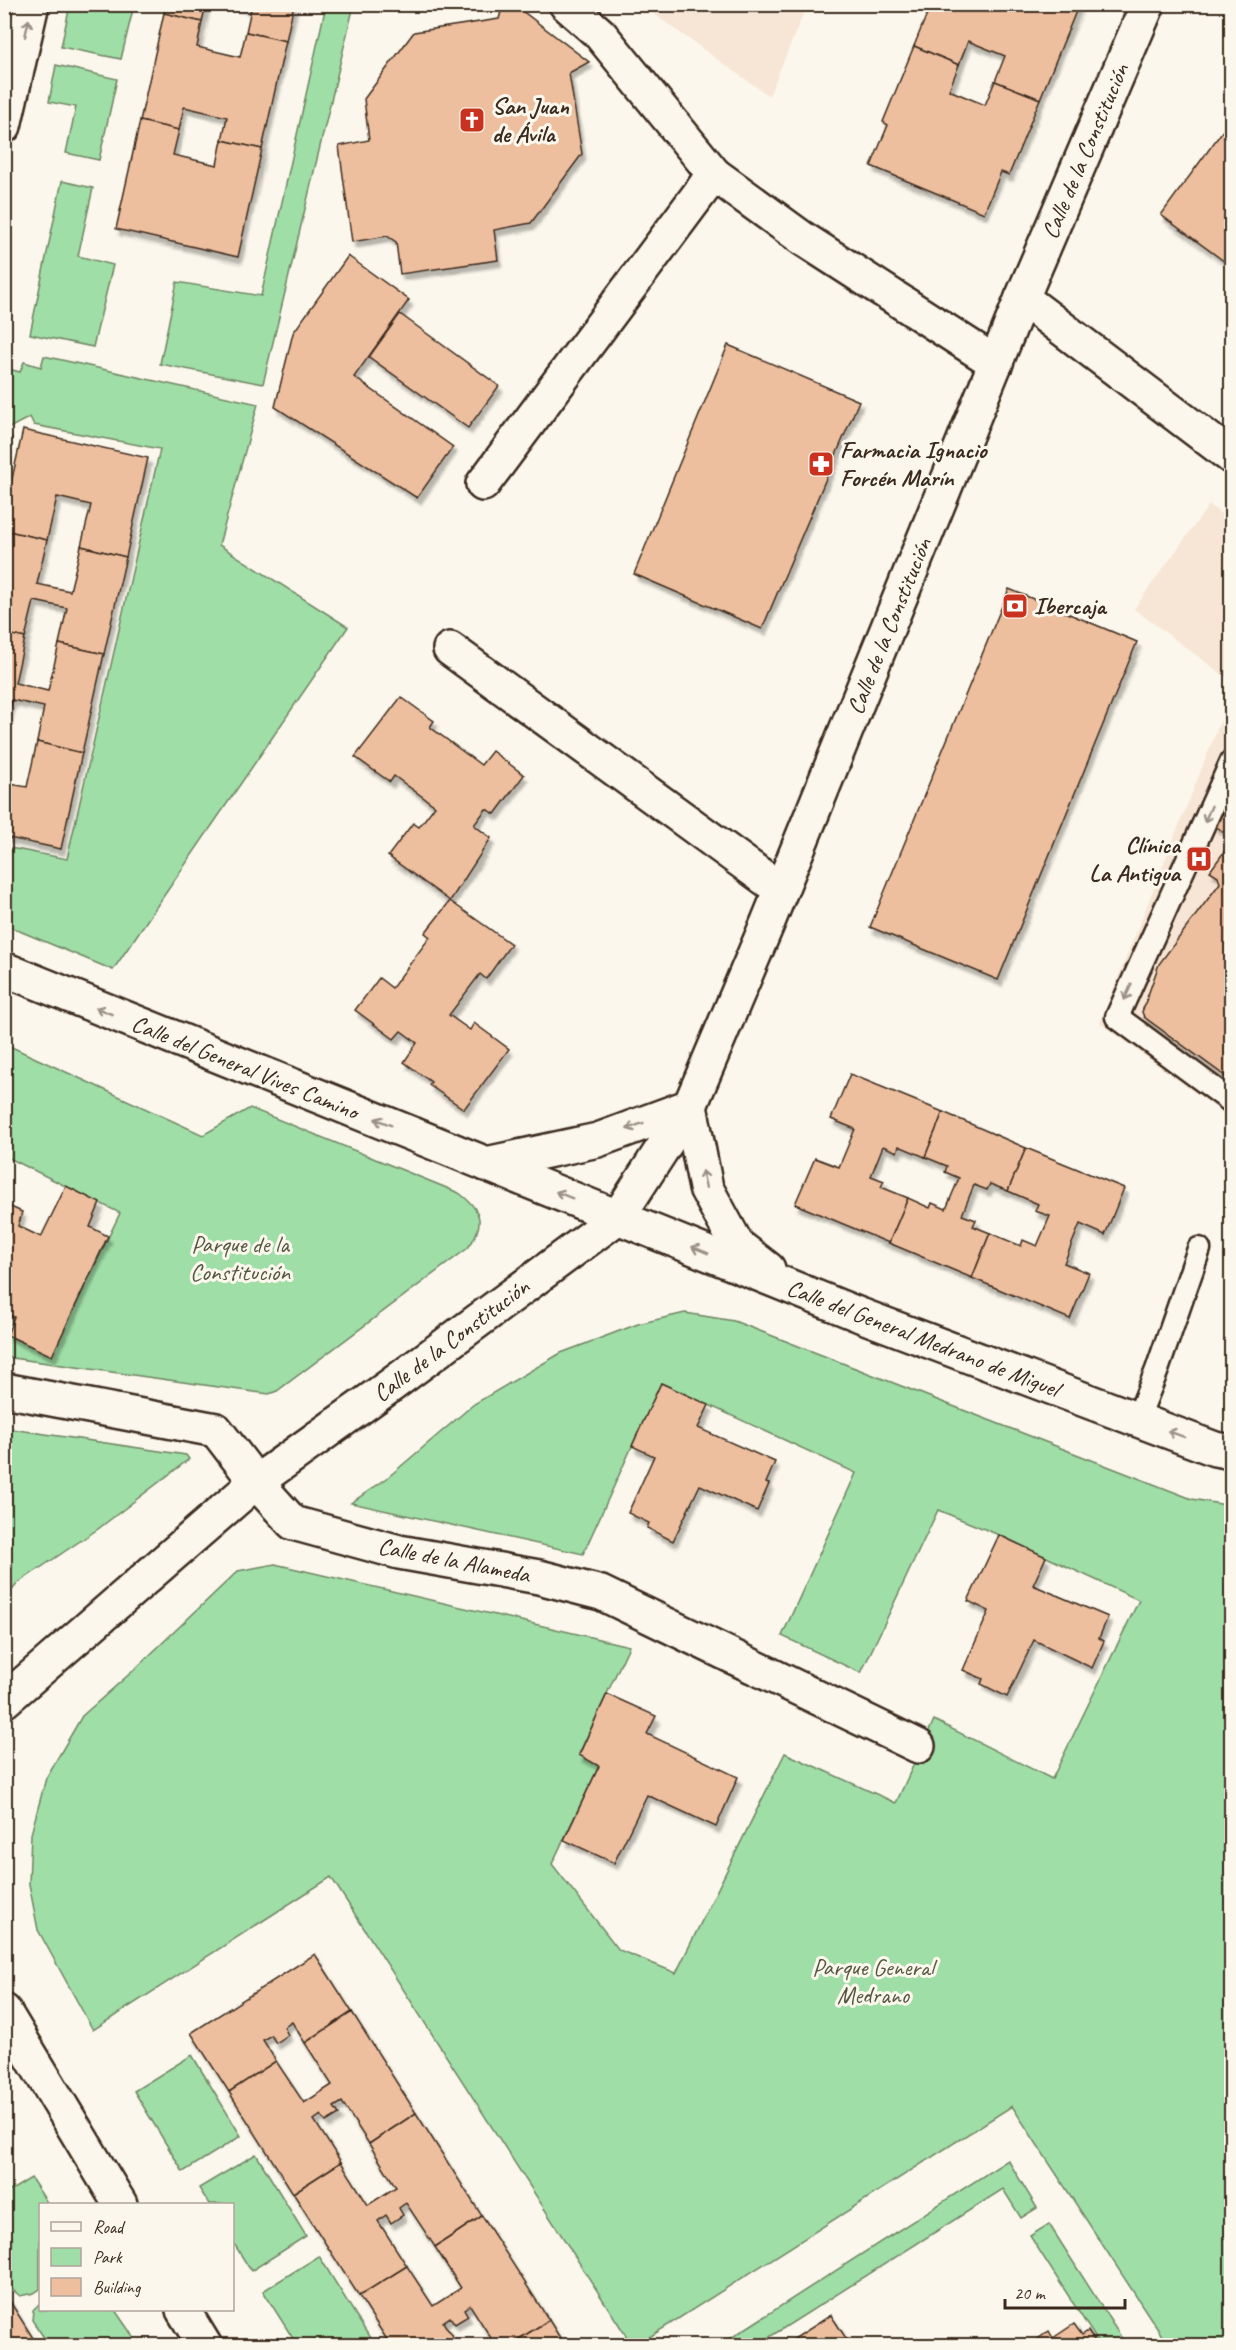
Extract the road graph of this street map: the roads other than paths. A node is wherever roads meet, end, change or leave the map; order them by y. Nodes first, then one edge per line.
1 (32, 4) edge
2 (566, 4) edge
3 (1148, 4) edge
4 (4, 126) edge
5 (714, 174) junction
6 (1022, 298) junction
7 (996, 363) junction
8 (1232, 457) edge
9 (483, 484) dead end
10 (450, 649) dead end
11 (1232, 761) edge
12 (781, 890) junction
13 (4, 969) edge
14 (1232, 1102) edge
15 (690, 1106) junction
16 (486, 1164) junction
17 (618, 1216) junction
18 (1199, 1249) dead end
19 (791, 1287) junction
20 (4, 1390) edge
21 (1137, 1420) junction
22 (1232, 1452) edge
23 (256, 1482) junction
24 (4, 1701) edge
25 (918, 1746) dead end
26 (4, 2012) edge
27 (119, 2203) edge
28 (184, 2311) edge
29 (205, 2346) edge

4 -> 1 street
2 - 5 street
3 - 6 street, Calle de la Constitución
5 - 7 street
5 - 9 street
6 - 7 street, Calle de la Constitución
6 - 8 street
7 - 12 street, Calle de la Constitución
10 - 12 street
11 -> 14 lane
12 - 15 street, Calle de la Constitución
16 -> 13 street, Calle del General Vives Camino
15 -> 16 street
15 - 17 street, Calle de la Constitución
19 -> 15 street
17 -> 16 street, Calle del General Vives Camino
19 -> 17 street, Calle del General Medrano de Miguel
17 - 23 street, Calle de la Constitución
18 - 21 lane
19 - 21 street, Calle del General Medrano de Miguel
20 - 23 street, Calle de la Alameda
22 -> 21 street, Calle del General Medrano de Miguel
23 - 24 street, Calle de la Constitución
23 - 25 street, Calle de la Alameda
26 - 27 street
28 - 29 street

